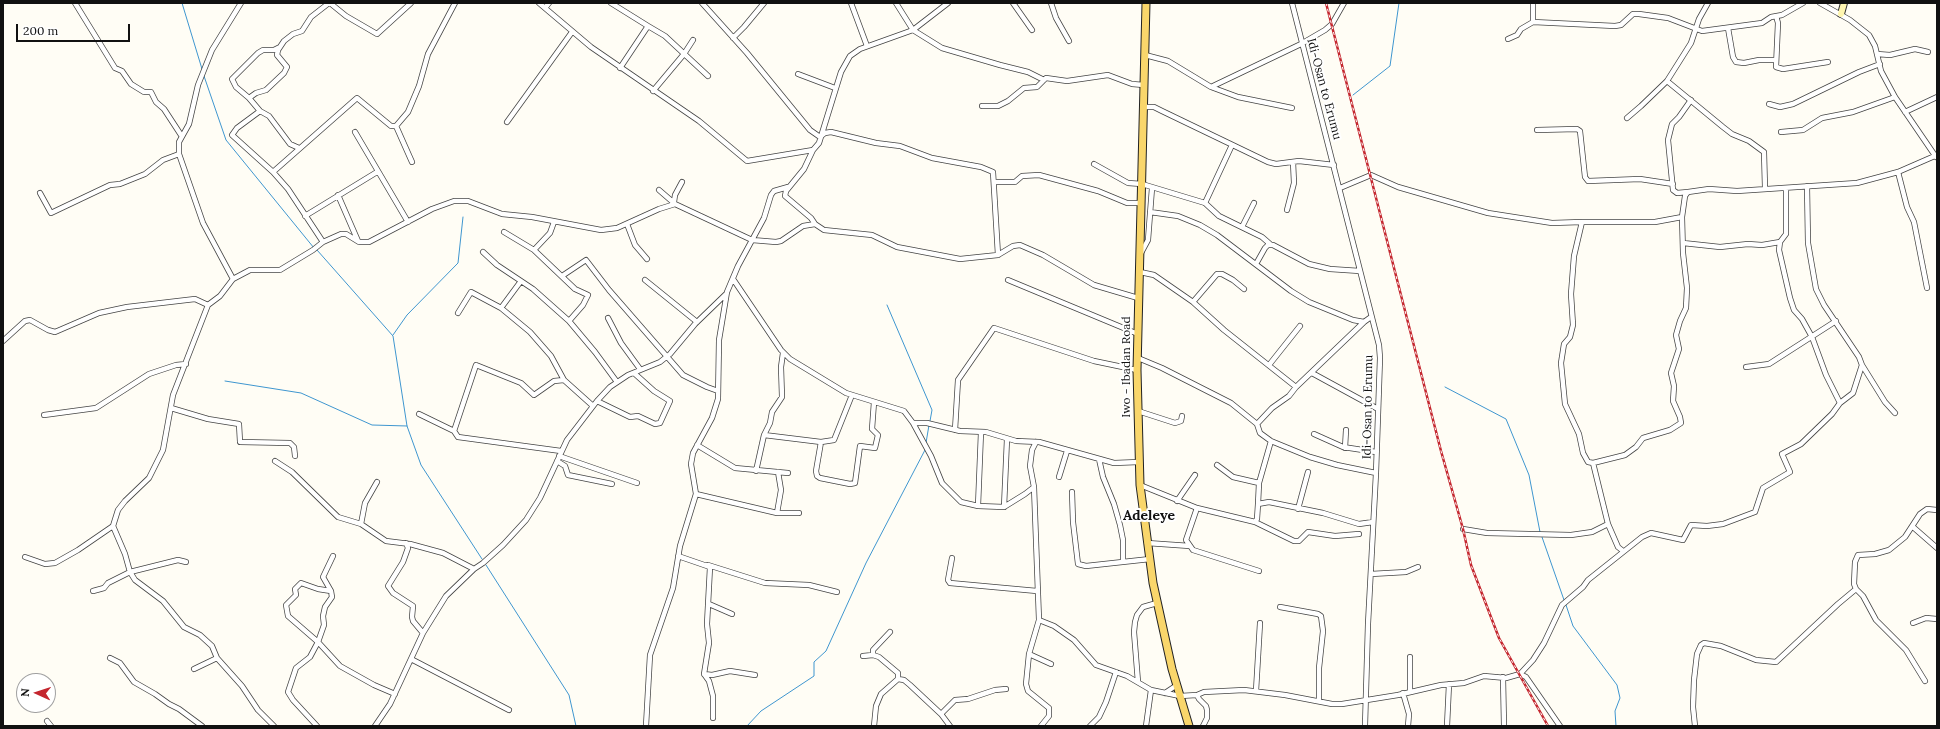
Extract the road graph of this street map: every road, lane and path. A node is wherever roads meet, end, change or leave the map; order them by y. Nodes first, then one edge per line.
1 (75, 3) edge
2 (241, 3) edge
3 (330, 3) edge
4 (411, 3) edge
5 (455, 3) edge
6 (539, 3) edge
7 (549, 3) edge
8 (611, 3) edge
9 (702, 3) edge
10 (764, 3) edge
11 (851, 3) edge
12 (896, 3) edge
13 (948, 3) edge
14 (1014, 3) edge
15 (1051, 3) edge
16 (1146, 3) edge
17 (1292, 3) edge
18 (1344, 3) edge
19 (1533, 3) edge
20 (1708, 3) edge
21 (1803, 3) edge
22 (1820, 3) edge
23 (1844, 3) edge
24 (545, 8) junction
25 (1841, 14) junction
26 (1776, 16) junction
27 (1533, 22) junction
28 (648, 26) junction
29 (1728, 28) junction
30 (1695, 29) junction
31 (913, 30) junction
32 (1032, 30) dead end
33 (572, 32) junction
34 (733, 38) junction
35 (1508, 39) dead end
36 (693, 40) dead end
37 (1069, 41) dead end
38 (1301, 44) junction
39 (867, 46) junction
40 (280, 47) junction
41 (1928, 52) dead end
42 (684, 54) junction
43 (1877, 54) junction
44 (1145, 55) junction
45 (1775, 60) junction
46 (1828, 62) dead end
47 (1880, 64) junction
48 (620, 68) junction
49 (798, 74) dead end
50 (708, 76) dead end
51 (1044, 80) junction
52 (1667, 81) junction
53 (1144, 85) junction
54 (1211, 87) junction
55 (835, 88) junction
56 (653, 90) junction
57 (1895, 96) junction
58 (1937, 97) edge
59 (249, 98) junction
60 (1691, 100) junction
61 (1770, 104) dead end
62 (982, 106) dead end
63 (1144, 107) junction
64 (1292, 108) dead end
65 (260, 111) junction
66 (1905, 112) junction
67 (1627, 118) dead end
68 (507, 122) dead end
69 (396, 126) junction
70 (1537, 130) dead end
71 (355, 132) dead end
72 (1781, 132) dead end
73 (181, 136) junction
74 (820, 137) junction
75 (1232, 145) junction
76 (299, 148) junction
77 (813, 150) junction
78 (178, 154) junction
79 (1937, 156) edge
80 (412, 162) dead end
81 (1293, 162) junction
82 (1094, 164) dead end
83 (1334, 165) junction
84 (273, 172) junction
85 (377, 172) junction
86 (1898, 172) junction
87 (682, 182) dead end
88 (994, 182) junction
89 (1142, 184) junction
90 (1673, 184) junction
91 (1807, 186) junction
92 (788, 187) junction
93 (1152, 188) junction
94 (1340, 188) junction
95 (1765, 188) junction
96 (1786, 188) junction
97 (659, 190) dead end
98 (1688, 192) junction
99 (40, 194) dead end
100 (338, 195) junction
101 (674, 203) junction
102 (1141, 203) junction
103 (1254, 203) dead end
104 (1205, 204) junction
105 (1288, 210) dead end
106 (1150, 212) junction
107 (305, 216) junction
108 (1682, 217) junction
109 (408, 222) junction
110 (554, 222) junction
111 (1582, 222) junction
112 (626, 224) junction
113 (815, 224) junction
114 (1242, 227) junction
115 (504, 232) dead end
116 (752, 240) junction
117 (323, 242) junction
118 (359, 242) junction
119 (1780, 242) junction
120 (1683, 243) junction
121 (1270, 244) junction
122 (534, 250) junction
123 (483, 252) dead end
124 (1141, 253) junction
125 (998, 255) junction
126 (647, 259) dead end
127 (1256, 264) junction
128 (1360, 271) junction
129 (1140, 272) junction
130 (562, 276) junction
131 (233, 279) junction
132 (733, 279) junction
133 (645, 280) dead end
134 (1008, 280) dead end
135 (521, 281) junction
136 (1927, 288) dead end
137 (1244, 289) dead end
138 (727, 292) junction
139 (1138, 298) junction
140 (1193, 302) junction
141 (208, 305) junction
142 (501, 308) junction
143 (458, 312) dead end
144 (1372, 317) junction
145 (608, 318) dead end
146 (569, 321) junction
147 (1836, 321) junction
148 (697, 322) junction
149 (1364, 322) junction
150 (1300, 326) dead end
151 (1138, 334) junction
152 (1812, 337) junction
153 (3, 341) edge
154 (783, 353) junction
155 (666, 356) junction
156 (1138, 358) junction
157 (186, 364) junction
158 (1269, 365) junction
159 (1862, 365) junction
160 (1746, 367) dead end
161 (640, 369) junction
162 (1137, 370) junction
163 (634, 373) junction
164 (1312, 373) junction
165 (564, 380) junction
166 (617, 382) junction
167 (1296, 387) junction
168 (718, 391) junction
169 (852, 395) junction
170 (597, 401) junction
171 (874, 402) junction
172 (1840, 403) junction
173 (593, 406) junction
174 (172, 408) junction
175 (1378, 409) junction
176 (1138, 411) junction
177 (1895, 413) dead end
178 (418, 414) dead end
179 (44, 415) dead end
180 (1182, 416) dead end
181 (913, 423) junction
182 (1257, 424) junction
183 (955, 430) junction
184 (1346, 430) dead end
185 (454, 431) junction
186 (981, 432) junction
187 (1314, 434) dead end
188 (764, 435) junction
189 (1008, 439) junction
190 (1271, 441) junction
191 (821, 442) junction
192 (1036, 442) junction
193 (697, 445) junction
194 (1345, 448) junction
195 (561, 451) junction
196 (1066, 451) junction
197 (1376, 452) junction
198 (295, 456) dead end
199 (558, 458) junction
200 (1099, 459) junction
201 (276, 461) dead end
202 (1140, 462) junction
203 (1593, 463) junction
204 (1217, 465) dead end
205 (756, 471) junction
206 (778, 472) junction
207 (1308, 472) dead end
208 (788, 473) dead end
209 (1376, 473) junction
210 (1195, 475) dead end
211 (1060, 477) dead end
212 (377, 482) dead end
213 (637, 483) dead end
214 (1259, 483) junction
215 (612, 484) dead end
216 (1140, 485) junction
217 (1034, 487) junction
218 (1072, 492) dead end
219 (696, 494) junction
220 (1177, 501) junction
221 (1258, 504) junction
222 (978, 506) junction
223 (1004, 506) junction
224 (1197, 508) junction
225 (1298, 508) junction
226 (1937, 510) edge
227 (777, 513) junction
228 (799, 513) dead end
229 (1255, 522) junction
230 (1373, 522) junction
231 (362, 524) junction
232 (1608, 524) junction
233 (113, 526) junction
234 (1913, 526) junction
235 (1463, 529) dead end
236 (1358, 534) dead end
237 (406, 543) junction
238 (1148, 543) junction
239 (1190, 546) junction
240 (1937, 548) edge
241 (1623, 551) junction
242 (333, 556) dead end
243 (678, 556) junction
244 (25, 557) dead end
245 (952, 558) dead end
246 (1150, 559) junction
247 (186, 562) dead end
248 (1122, 562) junction
249 (1418, 567) dead end
250 (474, 569) junction
251 (1259, 571) dead end
252 (130, 572) junction
253 (1370, 574) junction
254 (1856, 589) junction
255 (93, 591) dead end
256 (331, 591) junction
257 (1038, 591) junction
258 (837, 592) dead end
259 (1158, 603) junction
260 (709, 604) junction
261 (1280, 606) dead end
262 (732, 614) dead end
263 (1937, 619) edge
264 (1039, 620) junction
265 (1260, 623) dead end
266 (1913, 623) dead end
267 (890, 632) dead end
268 (423, 633) junction
269 (318, 642) junction
270 (1029, 654) junction
271 (873, 655) junction
272 (863, 656) dead end
273 (1410, 657) dead end
274 (110, 658) dead end
275 (217, 658) junction
276 (411, 659) junction
277 (1051, 664) dead end
278 (194, 669) dead end
279 (1116, 672) junction
280 (704, 674) junction
281 (1520, 674) junction
282 (755, 676) dead end
283 (1503, 677) junction
284 (898, 679) junction
285 (1925, 681) dead end
286 (1138, 682) junction
287 (1449, 684) junction
288 (1177, 686) junction
289 (1006, 689) dead end
290 (1150, 690) junction
291 (1256, 691) junction
292 (1410, 692) junction
293 (1165, 693) junction
294 (1403, 693) junction
295 (395, 694) junction
296 (1197, 695) junction
297 (1180, 696) junction
298 (1366, 700) junction
299 (1319, 701) junction
300 (509, 710) dead end
301 (941, 714) junction
302 (713, 718) dead end
303 (47, 721) dead end
304 (51, 726) edge
305 (202, 726) edge
306 (274, 726) edge
307 (317, 726) edge
308 (375, 726) edge
309 (646, 726) edge
310 (874, 726) edge
311 (950, 726) edge
312 (1040, 726) edge
313 (1090, 726) edge
314 (1146, 726) edge
315 (1189, 726) edge
316 (1203, 726) edge
317 (1365, 726) edge
318 (1408, 726) edge
319 (1447, 726) edge
320 (1504, 726) edge
321 (1560, 726) edge
322 (1695, 726) edge

1 - 73 street
2 - 73 street
3 - 4 street
3 - 40 street
5 - 69 street
6 - 24 street
7 - 24 street
8 - 28 street
9 - 34 street
10 - 34 street
11 - 39 street
12 - 31 street
13 - 31 street
14 - 32 street
15 - 37 street
16 - 44 main road, Iwo - Ibadan Road
17 - 38 street, Idi-Osan to Erumu
18 - 38 street
19 - 27 street
20 - 30 street
21 - 26 street
22 - 25 street
23 - 25 street
24 - 33 street
25 - 43 street
26 - 29 street
26 - 45 street
27 - 30 street
27 - 35 street
28 - 42 street
28 - 48 street
29 - 30 street
29 - 45 street
30 - 52 street
31 - 39 street
31 - 51 street
33 - 48 street
33 - 68 street
34 - 74 street
36 - 42 street
38 - 54 street
38 - 83 street, Idi-Osan to Erumu
39 - 55 street
40 - 59 street
40 - 59 street
41 - 43 street
42 - 50 street
42 - 56 street
43 - 47 street
44 - 53 main road, Iwo - Ibadan Road
44 - 54 street
45 - 46 street
47 - 57 street
47 - 61 street
48 - 56 street
49 - 55 street
51 - 53 street
51 - 62 street
52 - 60 street
52 - 67 street
53 - 63 main road, Iwo - Ibadan Road
54 - 64 street
55 - 74 street
56 - 77 street
57 - 66 street
57 - 72 street
58 - 66 street
59 - 65 street
60 - 90 street
60 - 95 street
63 - 75 street
63 - 89 main road, Iwo - Ibadan Road
65 - 76 street
65 - 84 street
66 - 79 street
69 - 76 street
69 - 80 street
70 - 90 street
71 - 85 street
73 - 78 street
74 - 77 street
74 - 88 street
75 - 81 street
75 - 104 street
76 - 84 street
77 - 92 street
78 - 99 street
78 - 131 street
79 - 86 street
81 - 83 street
81 - 105 street
82 - 89 street
83 - 94 street, Idi-Osan to Erumu
84 - 107 street
85 - 100 street
85 - 109 street
86 - 91 street
86 - 136 street
87 - 101 street
88 - 102 street
88 - 125 street
89 - 93 street
89 - 102 main road, Iwo - Ibadan Road
90 - 98 street
91 - 96 street
91 - 147 street
92 - 113 street
92 - 116 street
93 - 104 street
93 - 106 street
94 - 111 street
94 - 128 street, Idi-Osan to Erumu
95 - 96 street
95 - 98 street
96 - 119 street
97 - 101 street
98 - 108 street
100 - 107 street
100 - 118 street
101 - 112 street
101 - 116 street
102 - 124 main road, Iwo - Ibadan Road
103 - 114 street
104 - 114 street
106 - 124 street
106 - 127 street
107 - 117 street
108 - 111 street
108 - 120 street
109 - 110 street
109 - 118 street
110 - 112 street
110 - 122 street
111 - 203 street
112 - 126 street
113 - 116 street
113 - 125 street
114 - 121 street
115 - 122 street
116 - 132 street
117 - 118 street
117 - 131 street
119 - 120 street
119 - 152 street
120 - 203 street
121 - 127 street
121 - 128 street
122 - 130 street
123 - 135 street
124 - 129 main road, Iwo - Ibadan Road
125 - 139 street
127 - 149 street
128 - 144 street, Idi-Osan to Erumu
129 - 139 main road, Iwo - Ibadan Road
129 - 140 street
130 - 146 street
130 - 155 street
131 - 141 street
132 - 138 street
132 - 154 street
133 - 148 street
134 - 151 street
135 - 142 street
135 - 146 street
137 - 140 street
138 - 148 street
138 - 168 street
139 - 151 main road, Iwo - Ibadan Road
140 - 158 street
141 - 153 street
141 - 157 street
142 - 143 street
142 - 165 street
144 - 149 street
144 - 175 street, Idi-Osan to Erumu
145 - 161 street
146 - 166 street
147 - 152 street
147 - 159 street
148 - 155 street
149 - 164 street
150 - 158 street
151 - 156 main road, Iwo - Ibadan Road
152 - 160 street
152 - 172 street
154 - 169 street
154 - 188 street
155 - 161 street
155 - 168 street
156 - 162 main road, Iwo - Ibadan Road
156 - 182 street
157 - 174 street
157 - 179 street
158 - 167 street
159 - 172 street
159 - 177 street
161 - 163 street
162 - 176 main road, Iwo - Ibadan Road
162 - 183 street
163 - 166 street
163 - 170 street
164 - 167 street
164 - 175 street
165 - 173 street
165 - 185 street
166 - 170 street
167 - 182 street
168 - 193 street
169 - 171 street
169 - 191 street
170 - 173 street
171 - 181 street
171 - 191 street
172 - 241 street
173 - 195 street
174 - 198 street
174 - 233 street
175 - 197 street, Idi-Osan to Erumu
176 - 180 street
176 - 202 main road, Iwo - Ibadan Road
178 - 185 street
181 - 183 street
181 - 222 street
182 - 190 street
183 - 186 street
184 - 194 street
185 - 195 street
186 - 189 street
186 - 222 street
187 - 194 street
188 - 191 street
188 - 205 street
189 - 192 street
189 - 223 street
190 - 209 street
190 - 214 street
192 - 196 street
192 - 217 street
193 - 205 street
193 - 219 street
194 - 197 street
195 - 199 street
196 - 200 street
196 - 211 street
197 - 209 street, Idi-Osan to Erumu
199 - 213 street
199 - 215 street
199 - 250 street
200 - 202 street
200 - 248 street
201 - 231 street
202 - 216 main road, Iwo - Ibadan Road
203 - 232 street
204 - 214 street
205 - 206 street
206 - 208 street
206 - 227 street
207 - 225 street
209 - 230 street, Idi-Osan to Erumu
210 - 220 street
212 - 231 street
214 - 221 street
216 - 220 street
216 - 238 main road, Iwo - Ibadan Road
217 - 223 street
217 - 257 street
218 - 248 street
219 - 227 street
219 - 243 street
220 - 224 street
221 - 225 street
221 - 229 street
222 - 223 street
224 - 229 street
224 - 239 street
225 - 230 street
226 - 234 street
227 - 228 street
229 - 236 street
230 - 253 street, Idi-Osan to Erumu
231 - 237 street
232 - 235 street
232 - 241 street
233 - 244 street
233 - 252 street
234 - 240 street
234 - 254 street
237 - 250 street
237 - 268 street
238 - 239 street
238 - 246 main road, Iwo - Ibadan Road
239 - 251 street
241 - 281 street
242 - 256 street
243 - 258 street
243 - 260 street
243 - 309 street
245 - 257 street
246 - 248 street
246 - 259 main road, Iwo - Ibadan Road
247 - 252 street
249 - 253 street
250 - 268 street
252 - 255 street
252 - 275 street
253 - 298 street, Idi-Osan to Erumu
254 - 285 street
254 - 322 street
256 - 269 street
256 - 269 street
257 - 264 street
259 - 286 street
259 - 288 main road, Iwo - Ibadan Road
260 - 262 street
260 - 280 street
261 - 299 street
263 - 266 street
264 - 270 street
264 - 279 street
265 - 291 street
267 - 271 street
268 - 276 street
269 - 295 street
269 - 307 street
270 - 277 street
270 - 312 street
271 - 272 street
271 - 284 street
273 - 292 street
274 - 305 street
275 - 278 street
275 - 306 street
276 - 295 street
276 - 300 street
279 - 286 street
279 - 313 street
280 - 282 street
280 - 302 street
281 - 283 street
281 - 321 street
283 - 287 street
283 - 320 street
284 - 301 street
284 - 310 street
286 - 290 street
287 - 292 street
287 - 319 street
288 - 293 street
288 - 297 main road, Iwo - Ibadan Road
289 - 301 street
290 - 293 street
290 - 314 street
291 - 296 street
291 - 299 street
292 - 294 street
293 - 297 street
294 - 298 street
294 - 318 street
295 - 308 street
296 - 297 street
296 - 316 street
297 - 315 main road, Iwo - Ibadan Road
298 - 299 street
298 - 317 street, Idi-Osan to Erumu
301 - 311 street
303 - 304 street

